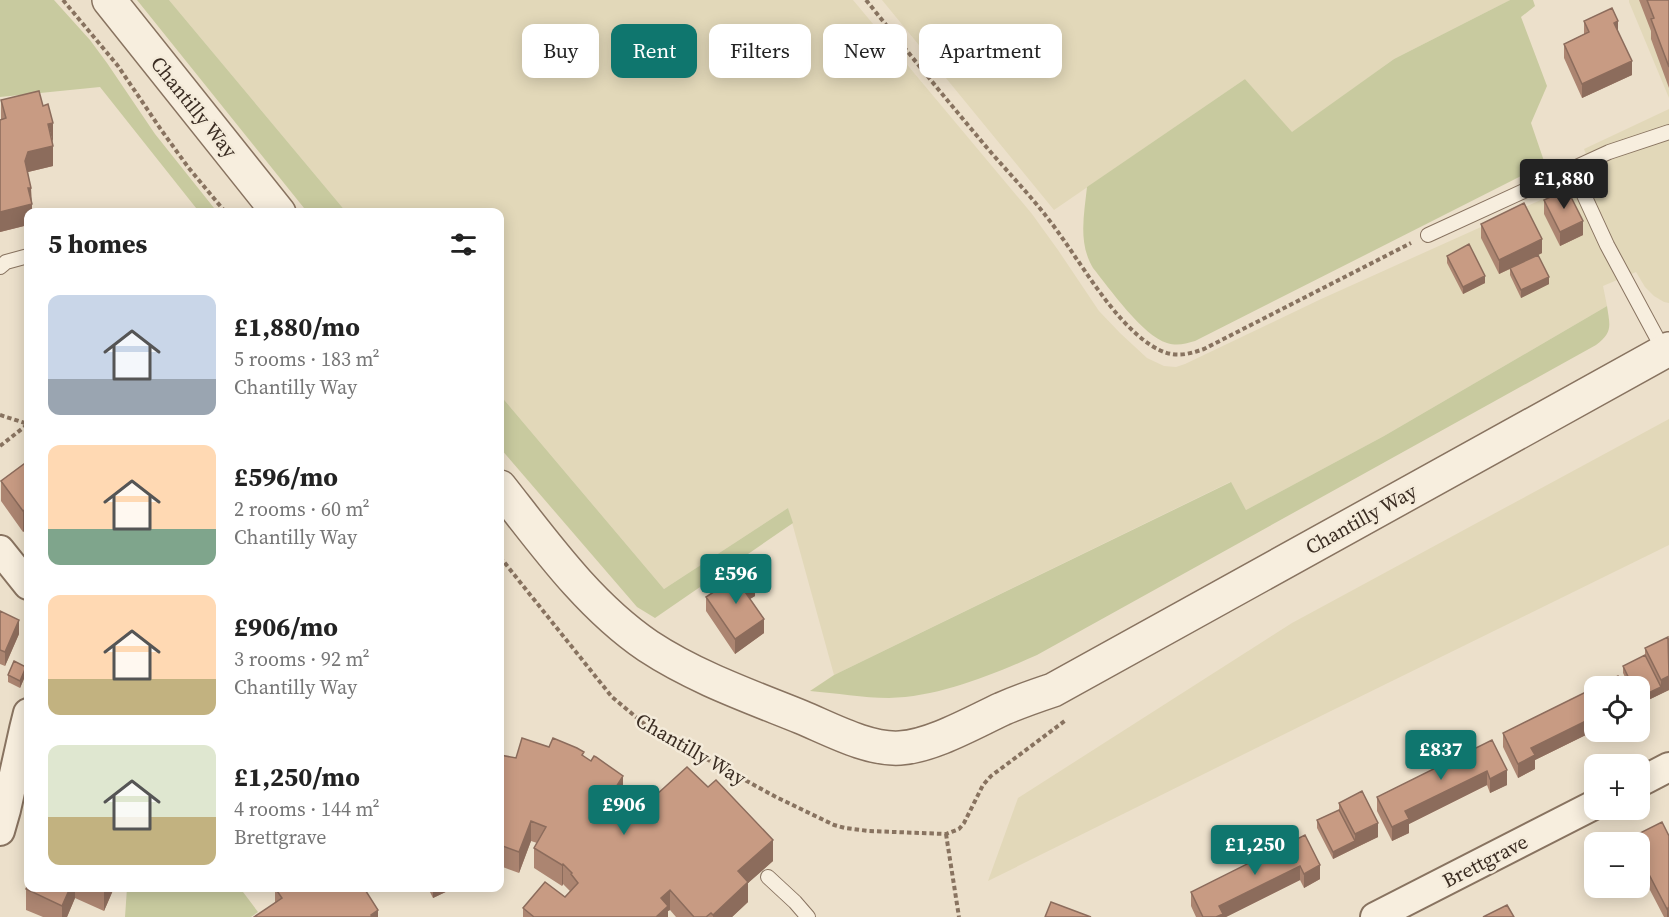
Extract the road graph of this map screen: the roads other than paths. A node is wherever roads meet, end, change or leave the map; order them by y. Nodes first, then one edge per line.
1 (109, 0) edge
2 (1669, 132) edge
3 (1572, 169) junction
4 (275, 208) edge
5 (1428, 235) road end
6 (24, 257) edge
7 (0, 267) edge
8 (1666, 350) edge
9 (504, 492) edge
10 (0, 550) edge
11 (24, 580) edge
12 (24, 729) edge
13 (1669, 767) edge
14 (1650, 777) edge
15 (1584, 810) edge
16 (0, 831) edge
17 (768, 877) dead end
18 (1385, 915) edge
19 (808, 917) edge

1 - 4 street, Chantilly Way
2 - 3 lane
3 - 5 lane
3 - 8 lane
6 - 7 lane
8 - 9 street, Chantilly Way
10 - 11 street
12 - 16 street
13 - 14 street
15 - 18 street, Brettgrave
17 - 19 lane

